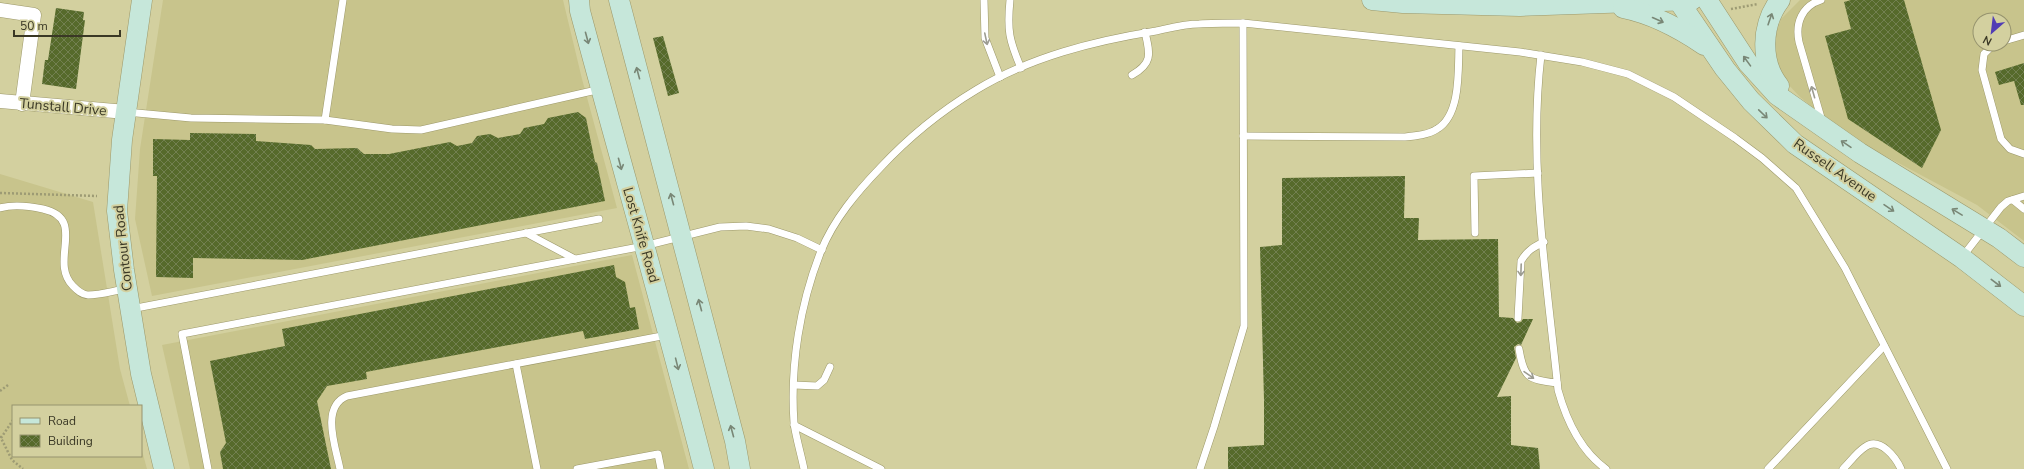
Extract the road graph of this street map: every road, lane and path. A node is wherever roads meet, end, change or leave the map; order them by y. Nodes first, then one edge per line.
1 (142, 0) edge
2 (343, 0) edge
3 (579, 0) edge
4 (619, 0) edge
5 (984, 0) edge
6 (1010, 0) edge
7 (1372, 0) edge
8 (1683, 0) edge
9 (1707, 0) edge
10 (1821, 0) edge
11 (1772, 1) edge
12 (1594, 3) junction
13 (1730, 9) dead end
14 (0, 10) edge
15 (1243, 23) junction
16 (1146, 32) junction
17 (2024, 35) edge
18 (2012, 38) edge
19 (1460, 46) junction
20 (1713, 51) junction
21 (1986, 52) edge
22 (1541, 55) junction
23 (1021, 68) junction
24 (1132, 75) dead end
25 (1000, 77) junction
26 (601, 89) junction
27 (0, 101) edge
28 (22, 104) junction
29 (126, 112) junction
30 (1804, 114) junction
31 (326, 120) junction
32 (1824, 129) junction
33 (1243, 136) junction
34 (2024, 154) edge
35 (1538, 174) junction
36 (0, 193) edge
37 (97, 196) dead end
38 (2024, 196) edge
39 (2012, 200) junction
40 (0, 208) edge
41 (2024, 209) edge
42 (599, 219) dead end
43 (1984, 229) junction
44 (526, 233) junction
45 (1475, 233) dead end
46 (682, 236) junction
47 (1544, 242) junction
48 (644, 246) junction
49 (822, 250) junction
50 (2024, 257) edge
51 (1962, 258) junction
52 (575, 259) junction
53 (127, 288) junction
54 (2024, 306) edge
55 (130, 309) junction
56 (1518, 318) dead end
57 (670, 335) junction
58 (1884, 346) junction
59 (1519, 349) dead end
60 (516, 364) junction
61 (830, 367) dead end
62 (1558, 383) junction
63 (8, 385) dead end
64 (794, 385) junction
65 (0, 390) edge
66 (12, 421) edge
67 (794, 425) junction
68 (0, 437) edge
69 (12, 456) edge
70 (13, 457) edge
71 (23, 469) edge
72 (164, 469) edge
73 (208, 469) edge
74 (340, 469) edge
75 (537, 469) edge
76 (577, 469) edge
77 (661, 469) edge
78 (704, 469) edge
79 (740, 469) edge
80 (804, 469) edge
81 (881, 469) edge
82 (1200, 469) edge
83 (1606, 469) edge
84 (1768, 469) edge
85 (1843, 469) edge
86 (1901, 469) edge
87 (1946, 469) edge

1 - 29 street, Contour Road
2 - 31 lane
3 -> 26 street, Lost Knife Road
46 -> 4 street
5 -> 25 lane
6 - 23 lane
7 - 12 street
8 - 12 street
8 - 20 street, Russell Avenue
30 -> 9 street, Russell Avenue
32 -> 10 lane
11 - 13 path
30 -> 11 street
12 -> 20 street
14 - 28 street
15 - 16 lane
15 - 19 lane
15 - 33 lane
16 - 23 lane
16 - 24 lane
17 - 18 lane
19 - 22 lane
19 - 33 lane
20 -> 51 street, Russell Avenue
21 - 34 lane
22 - 35 lane
22 - 58 lane
23 - 25 lane
25 - 49 lane
26 - 31 lane
26 -> 48 street, Lost Knife Road
27 - 28 street, Tunstall Drive
28 - 29 street, Tunstall Drive
29 - 31 lane
29 - 53 street, Contour Road
30 - 32 street, Russell Avenue
43 -> 32 street, Russell Avenue
33 - 82 lane
35 - 45 lane
35 - 47 lane
36 - 37 path
38 - 39 lane
39 - 41 lane
39 - 43 lane
40 - 53 lane
42 - 44 lane
43 - 50 street, Russell Avenue
43 - 51 lane
44 - 52 lane
44 - 55 lane
46 - 48 lane
46 - 49 lane
79 -> 46 street
47 -> 56 lane
47 - 62 lane
48 - 52 lane
48 - 57 street, Lost Knife Road
49 - 64 lane
51 -> 54 street, Russell Avenue
52 - 73 lane
53 - 55 street, Contour Road
55 - 72 street, Contour Road
57 - 60 lane
57 -> 78 street, Lost Knife Road
58 - 84 lane
58 - 87 lane
59 -> 62 lane
60 - 74 lane
60 - 75 lane
61 - 64 lane
62 - 83 lane
63 - 65 path
64 - 67 lane
66 - 68 path
67 - 80 lane
67 - 81 lane
68 - 69 path
70 - 71 path
76 - 77 lane
85 - 86 lane

